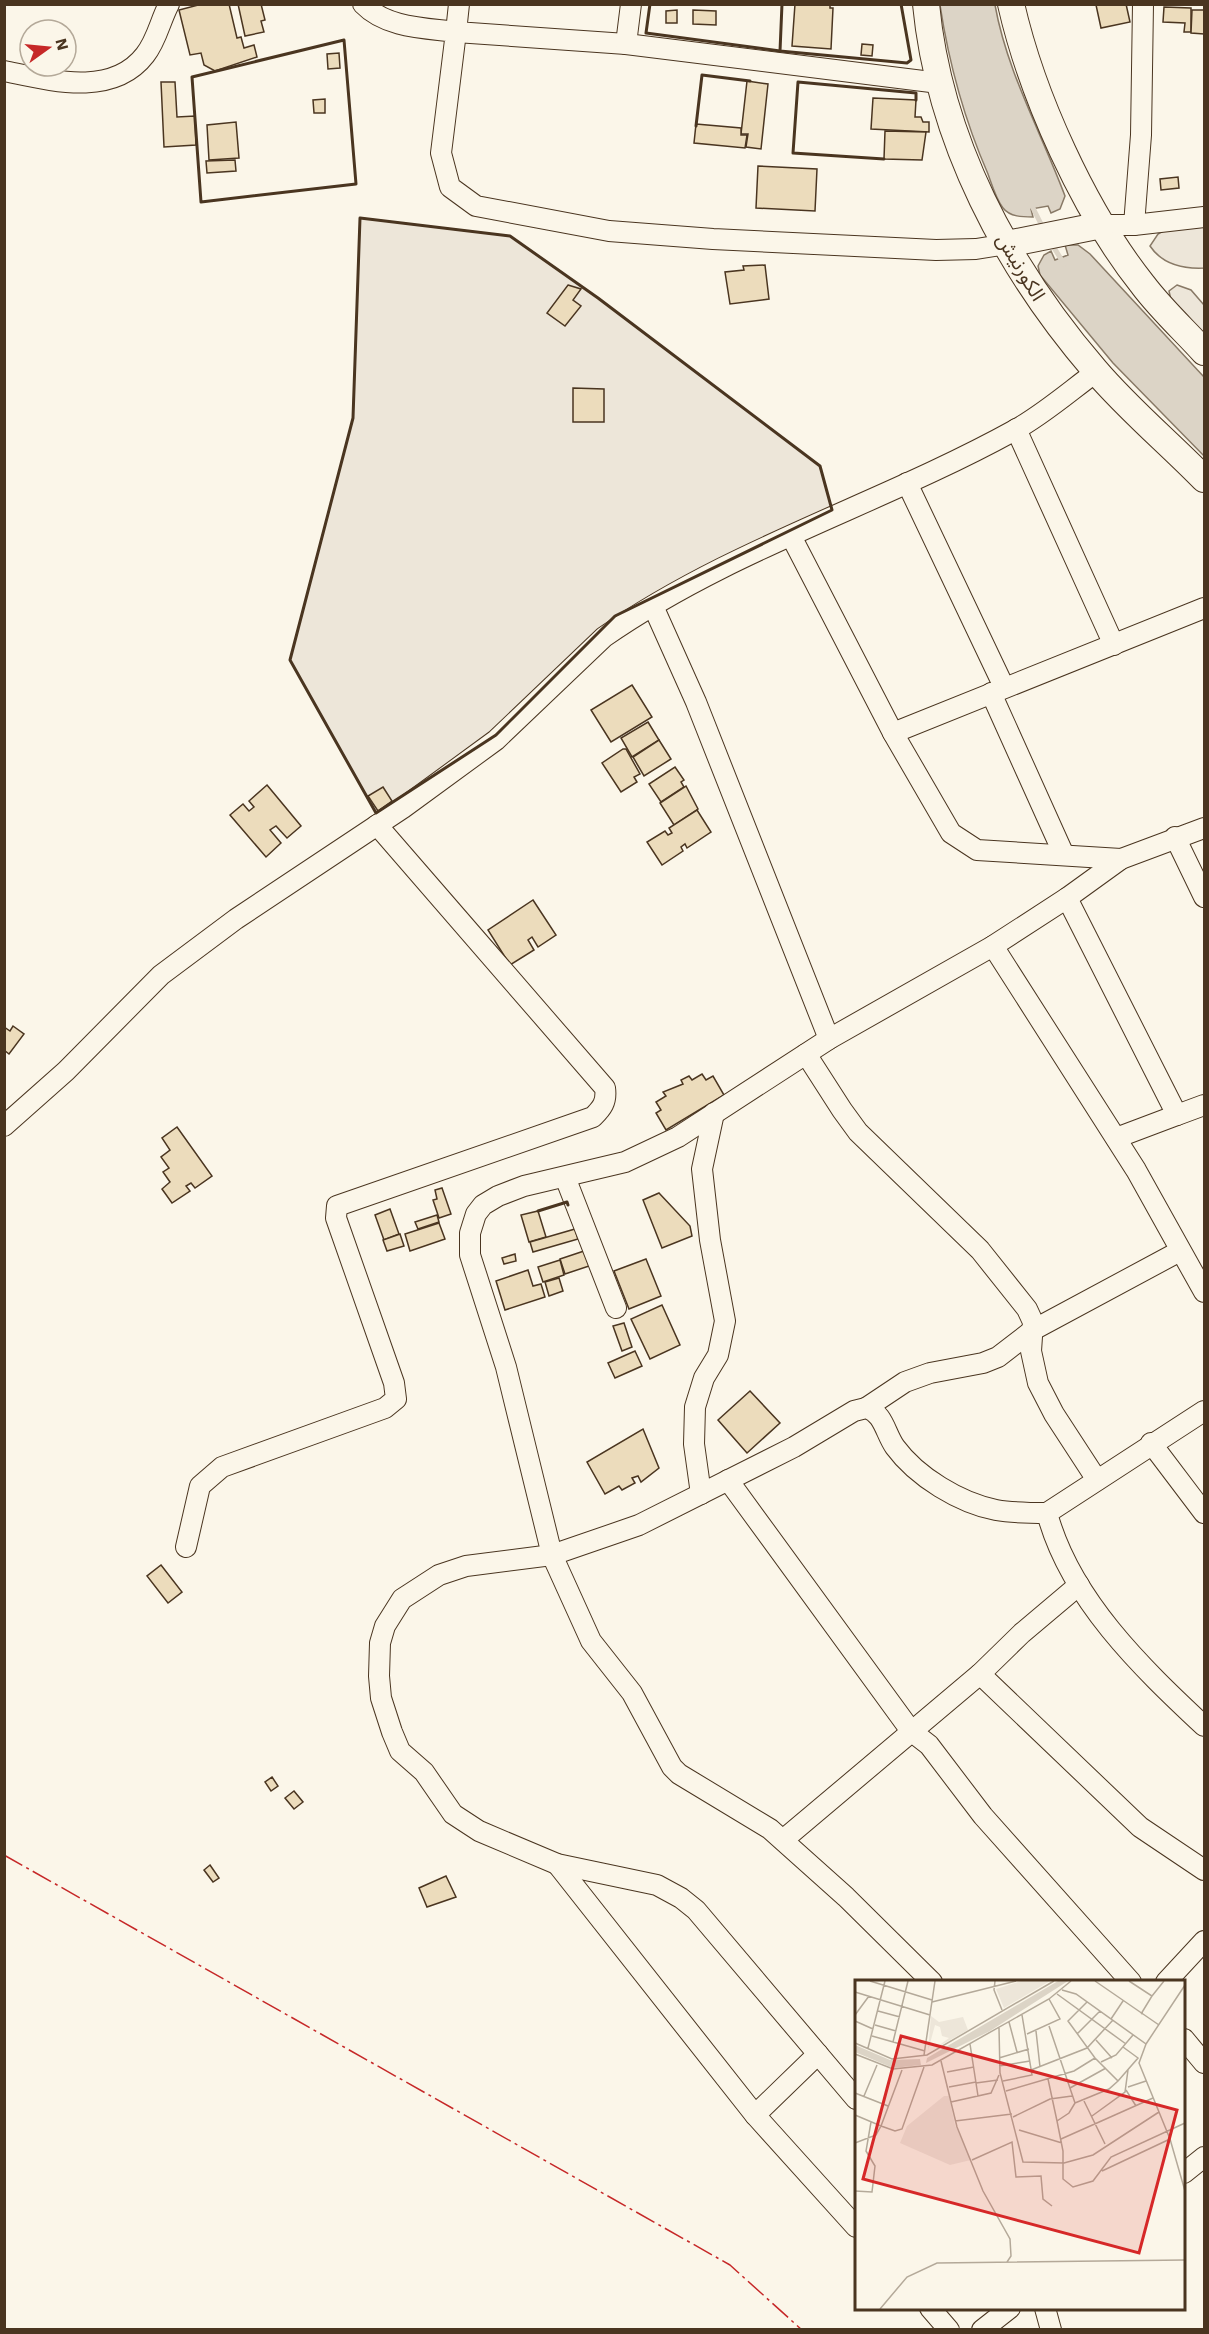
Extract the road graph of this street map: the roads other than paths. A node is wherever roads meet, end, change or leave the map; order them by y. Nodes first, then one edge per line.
1 (169, 4) edge
2 (363, 4) edge
3 (459, 4) edge
4 (631, 4) edge
5 (926, 4) edge
6 (1011, 4) edge
7 (1143, 4) edge
8 (456, 32) junction
9 (626, 44) junction
10 (4, 71) edge
11 (939, 83) junction
12 (1204, 217) edge
13 (1134, 225) junction
14 (1090, 226) junction
15 (1014, 243) junction
16 (1204, 352) edge
17 (1096, 372) junction
18 (1016, 429) junction
19 (1204, 479) edge
20 (907, 483) junction
21 (791, 536) junction
22 (653, 606) junction
23 (1204, 608) edge
24 (1114, 645) junction
25 (997, 690) junction
26 (893, 733) junction
27 (377, 825) junction
28 (1204, 828) edge
29 (1175, 837) junction
30 (1064, 855) junction
31 (1121, 859) junction
32 (1204, 897) edge
33 (1067, 898) junction
34 (993, 946) junction
35 (829, 1039) junction
36 (806, 1054) junction
37 (1204, 1105) edge
38 (714, 1113) junction
39 (1177, 1115) junction
40 (4, 1126) edge
41 (1116, 1138) junction
42 (565, 1177) junction
43 (1180, 1251) junction
44 (1204, 1292) edge
45 (616, 1308) dead end
46 (1033, 1330) junction
47 (866, 1408) junction
48 (1204, 1410) edge
49 (1152, 1443) junction
50 (728, 1480) junction
51 (1097, 1480) junction
52 (701, 1494) junction
53 (1047, 1513) junction
54 (1204, 1513) edge
55 (186, 1547) dead end
56 (552, 1555) junction
57 (1079, 1585) junction
58 (980, 1674) junction
59 (1204, 1726) edge
60 (911, 1731) junction
61 (783, 1840) junction
62 (557, 1864) junction
63 (1204, 1869) edge
64 (1204, 1941) edge
65 (930, 1980) edge
66 (1129, 1980) edge
67 (1168, 1980) edge
68 (1185, 2040) edge
69 (818, 2054) junction
70 (1204, 2063) edge
71 (855, 2098) edge
72 (755, 2115) junction
73 (1204, 2157) edge
74 (1185, 2172) edge
75 (855, 2226) edge
76 (932, 2310) edge
77 (1007, 2310) edge
78 (1046, 2310) edge
79 (949, 2330) edge
80 (982, 2330) edge
81 (1051, 2330) edge

1 - 10 street
2 - 8 street
3 - 8 street
4 - 9 street
5 - 11 main road, الكورنيش
6 - 14 main road
7 - 13 street
8 - 9 street
8 - 15 street
9 - 11 street
11 - 15 main road, الكورنيش
12 - 13 street
13 - 14 street
14 - 15 main road
14 - 16 main road
15 - 17 main road, الكورنيش
17 - 18 street
17 - 19 main road, الكورنيش
18 - 20 street
18 - 24 street
20 - 21 street
20 - 25 street
21 - 22 street
21 - 26 street
22 - 27 street
22 - 35 street
23 - 24 street
24 - 25 street
25 - 26 street
25 - 30 street
26 - 30 street
27 - 40 street
27 - 55 street
28 - 29 street
29 - 31 street
29 - 32 street
30 - 31 street
31 - 33 street
33 - 34 street
33 - 39 street
34 - 35 street
34 - 41 street
35 - 36 street
36 - 38 street
36 - 46 street
37 - 39 street
38 - 42 street
38 - 52 street
39 - 41 street
41 - 43 street
42 - 45 street
42 - 56 street
43 - 44 street
43 - 46 street
46 - 47 street
46 - 51 street
47 - 50 street
47 - 53 street
48 - 49 street
49 - 51 street
49 - 54 street
50 - 52 street
50 - 60 street
51 - 53 street
52 - 56 street
53 - 57 street
56 - 61 street
56 - 62 street
57 - 58 street
57 - 59 street
58 - 60 street
58 - 63 street
60 - 61 street
60 - 66 street
61 - 65 street
62 - 69 street
62 - 72 street
64 - 67 street
68 - 70 street
69 - 71 street
69 - 72 street
72 - 75 street
73 - 74 street
76 - 79 street
77 - 80 street
78 - 81 street

